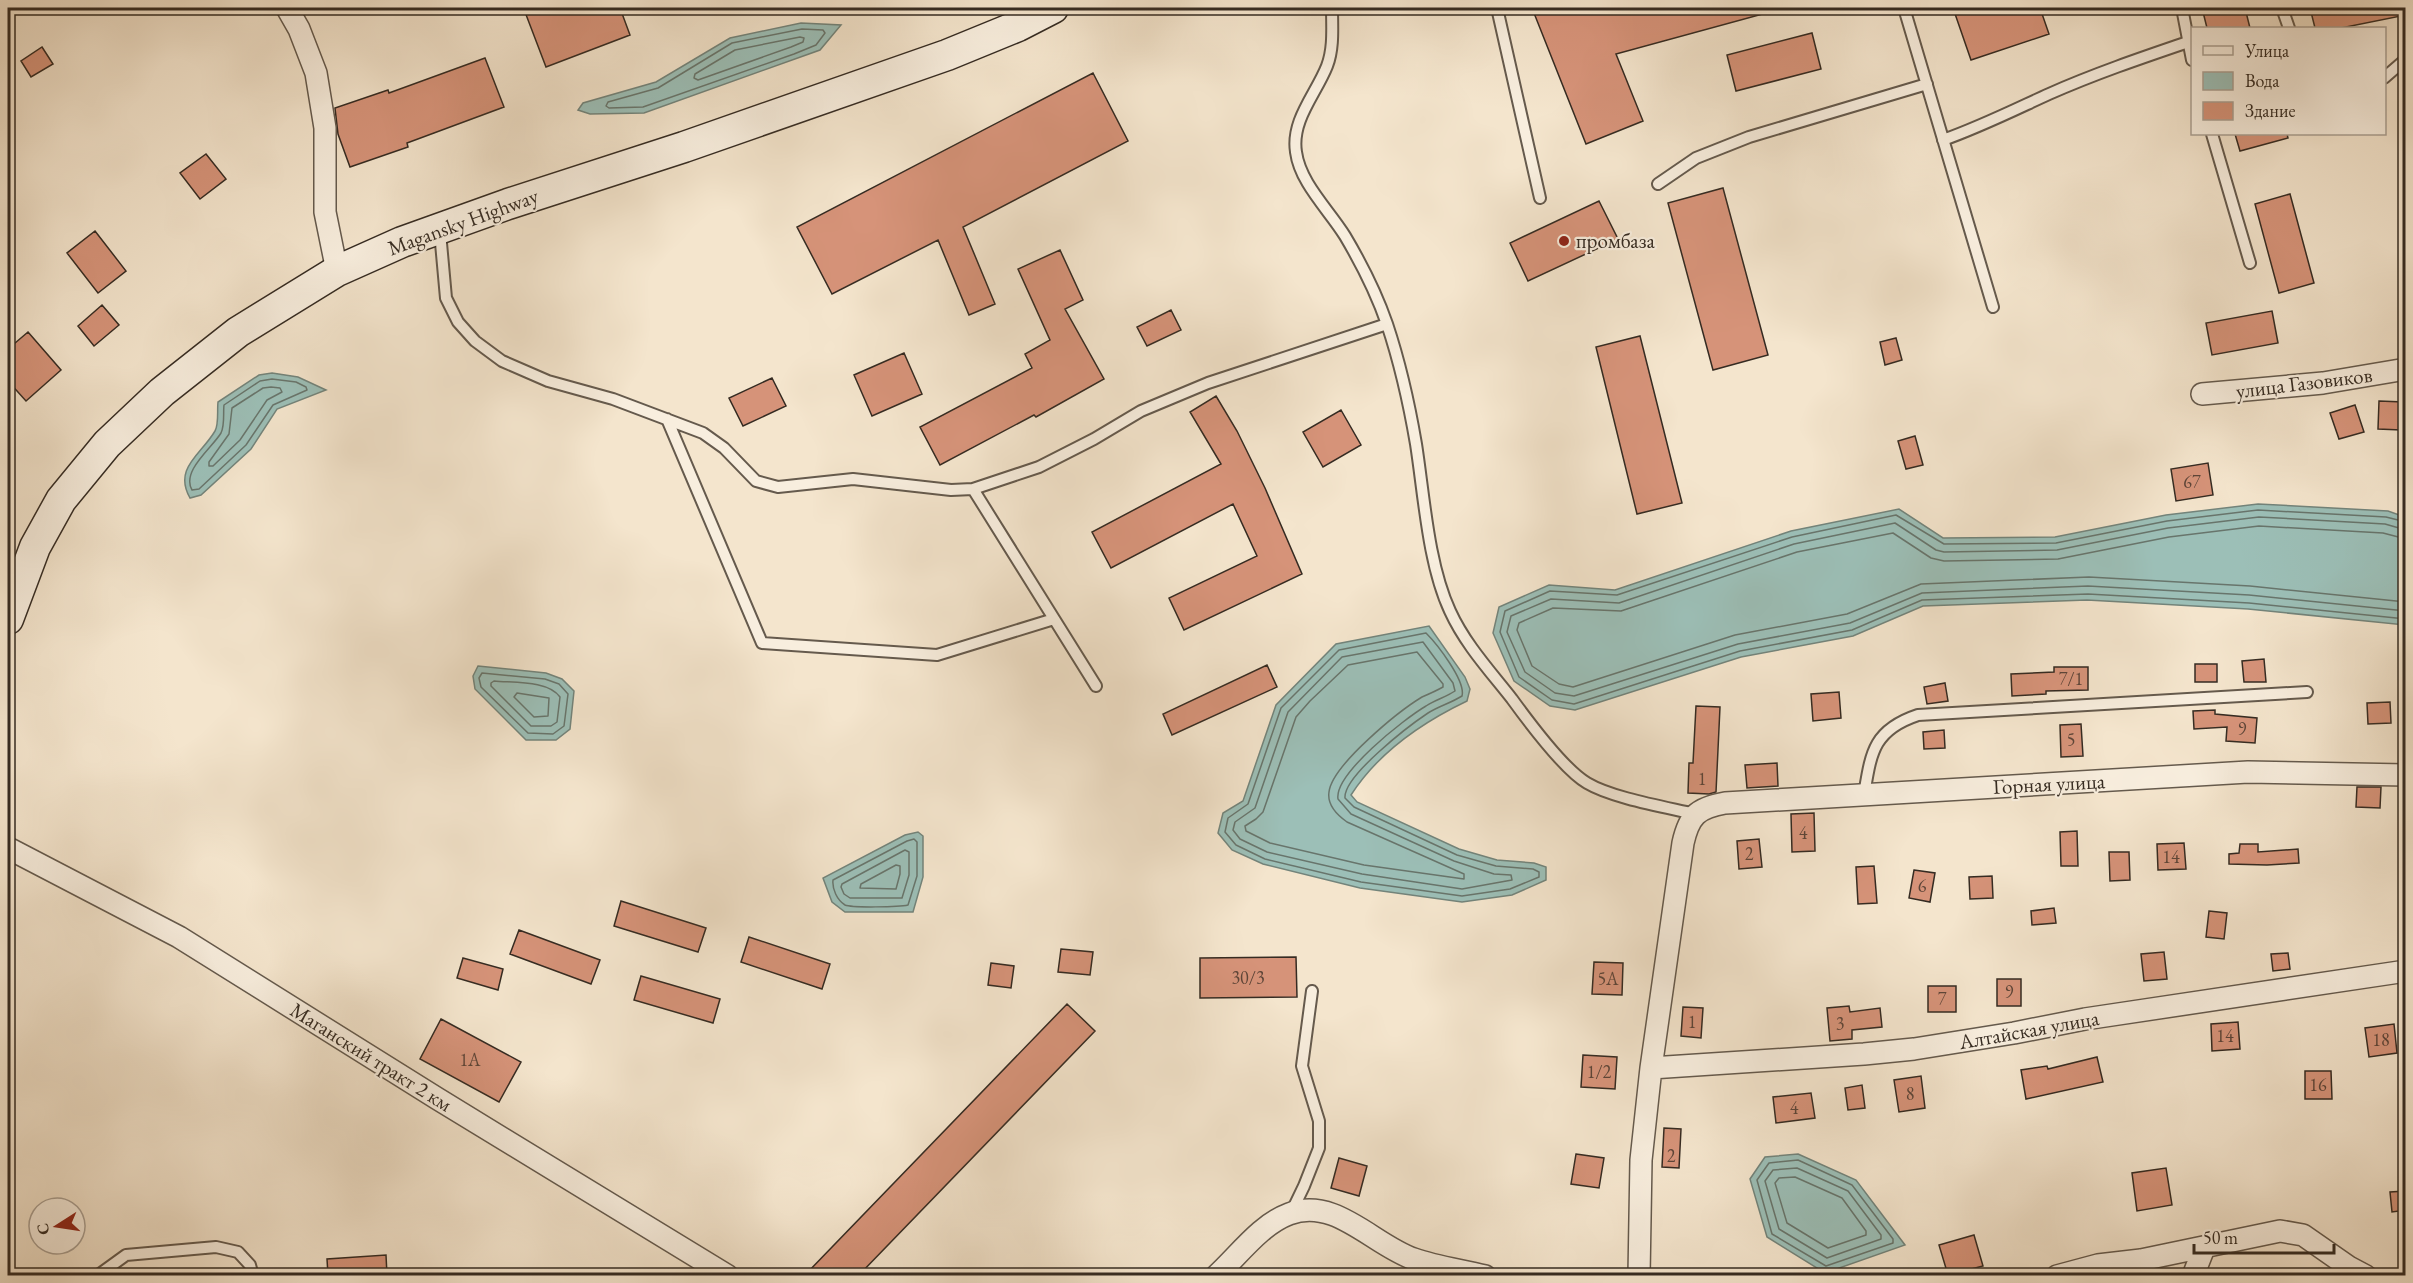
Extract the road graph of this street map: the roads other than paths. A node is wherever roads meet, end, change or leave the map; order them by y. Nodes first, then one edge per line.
1 (287, 8) edge
2 (1053, 8) edge
3 (1332, 8) edge
4 (1497, 8) edge
5 (1904, 8) edge
6 (2182, 8) edge
7 (2282, 8) edge
8 (2289, 27) edge
9 (2188, 42) junction
10 (2191, 53) edge
11 (2406, 59) edge
12 (2386, 77) edge
13 (1927, 84) junction
14 (2212, 135) edge
15 (1943, 140) junction
16 (1658, 184) dead end
17 (1540, 198) dead end
18 (440, 229) junction
19 (2250, 263) dead end
20 (338, 271) junction
21 (1993, 307) dead end
22 (1387, 324) junction
23 (2406, 369) edge
24 (2202, 394) dead end
25 (667, 419) junction
26 (973, 489) junction
27 (10, 602) edge
28 (1054, 619) junction
29 (1095, 686) dead end
30 (2307, 692) dead end
31 (2406, 775) edge
32 (1864, 795) junction
33 (1695, 814) junction
34 (8, 848) edge
35 (2406, 970) edge
36 (1312, 991) dead end
37 (1651, 1068) junction
38 (1291, 1213) junction
39 (2204, 1248) junction
40 (97, 1275) edge
41 (254, 1275) edge
42 (728, 1275) edge
43 (1216, 1275) edge
44 (1485, 1275) edge
45 (1639, 1275) edge
46 (2057, 1275) edge
47 (2193, 1275) edge
48 (2366, 1275) edge

1 - 20 street
2 - 18 main road, Magansky Highway
3 - 22 lane
4 - 17 lane
5 - 13 lane
6 - 9 lane
7 - 8 lane
9 - 10 lane
9 - 15 lane
11 - 12 lane
13 - 15 lane
13 - 16 lane
14 - 19 lane
15 - 21 lane
18 - 20 main road, Magansky Highway
18 - 25 lane
20 - 27 main road, Magansky Highway
22 - 26 lane
22 - 33 lane
23 - 24 street, улица Газовиков
25 - 26 lane
25 - 28 lane
26 - 28 lane
28 - 29 lane
30 - 32 lane
31 - 32 street, Горная улица
32 - 33 street, Горная улица
33 - 37 street
34 - 42 street, Маганский тракт 2 км
35 - 37 street, Алтайская улица
36 - 38 lane
37 - 45 street
38 - 43 street
38 - 44 street
39 - 46 street
39 - 47 street
39 - 48 street
40 - 41 lane

